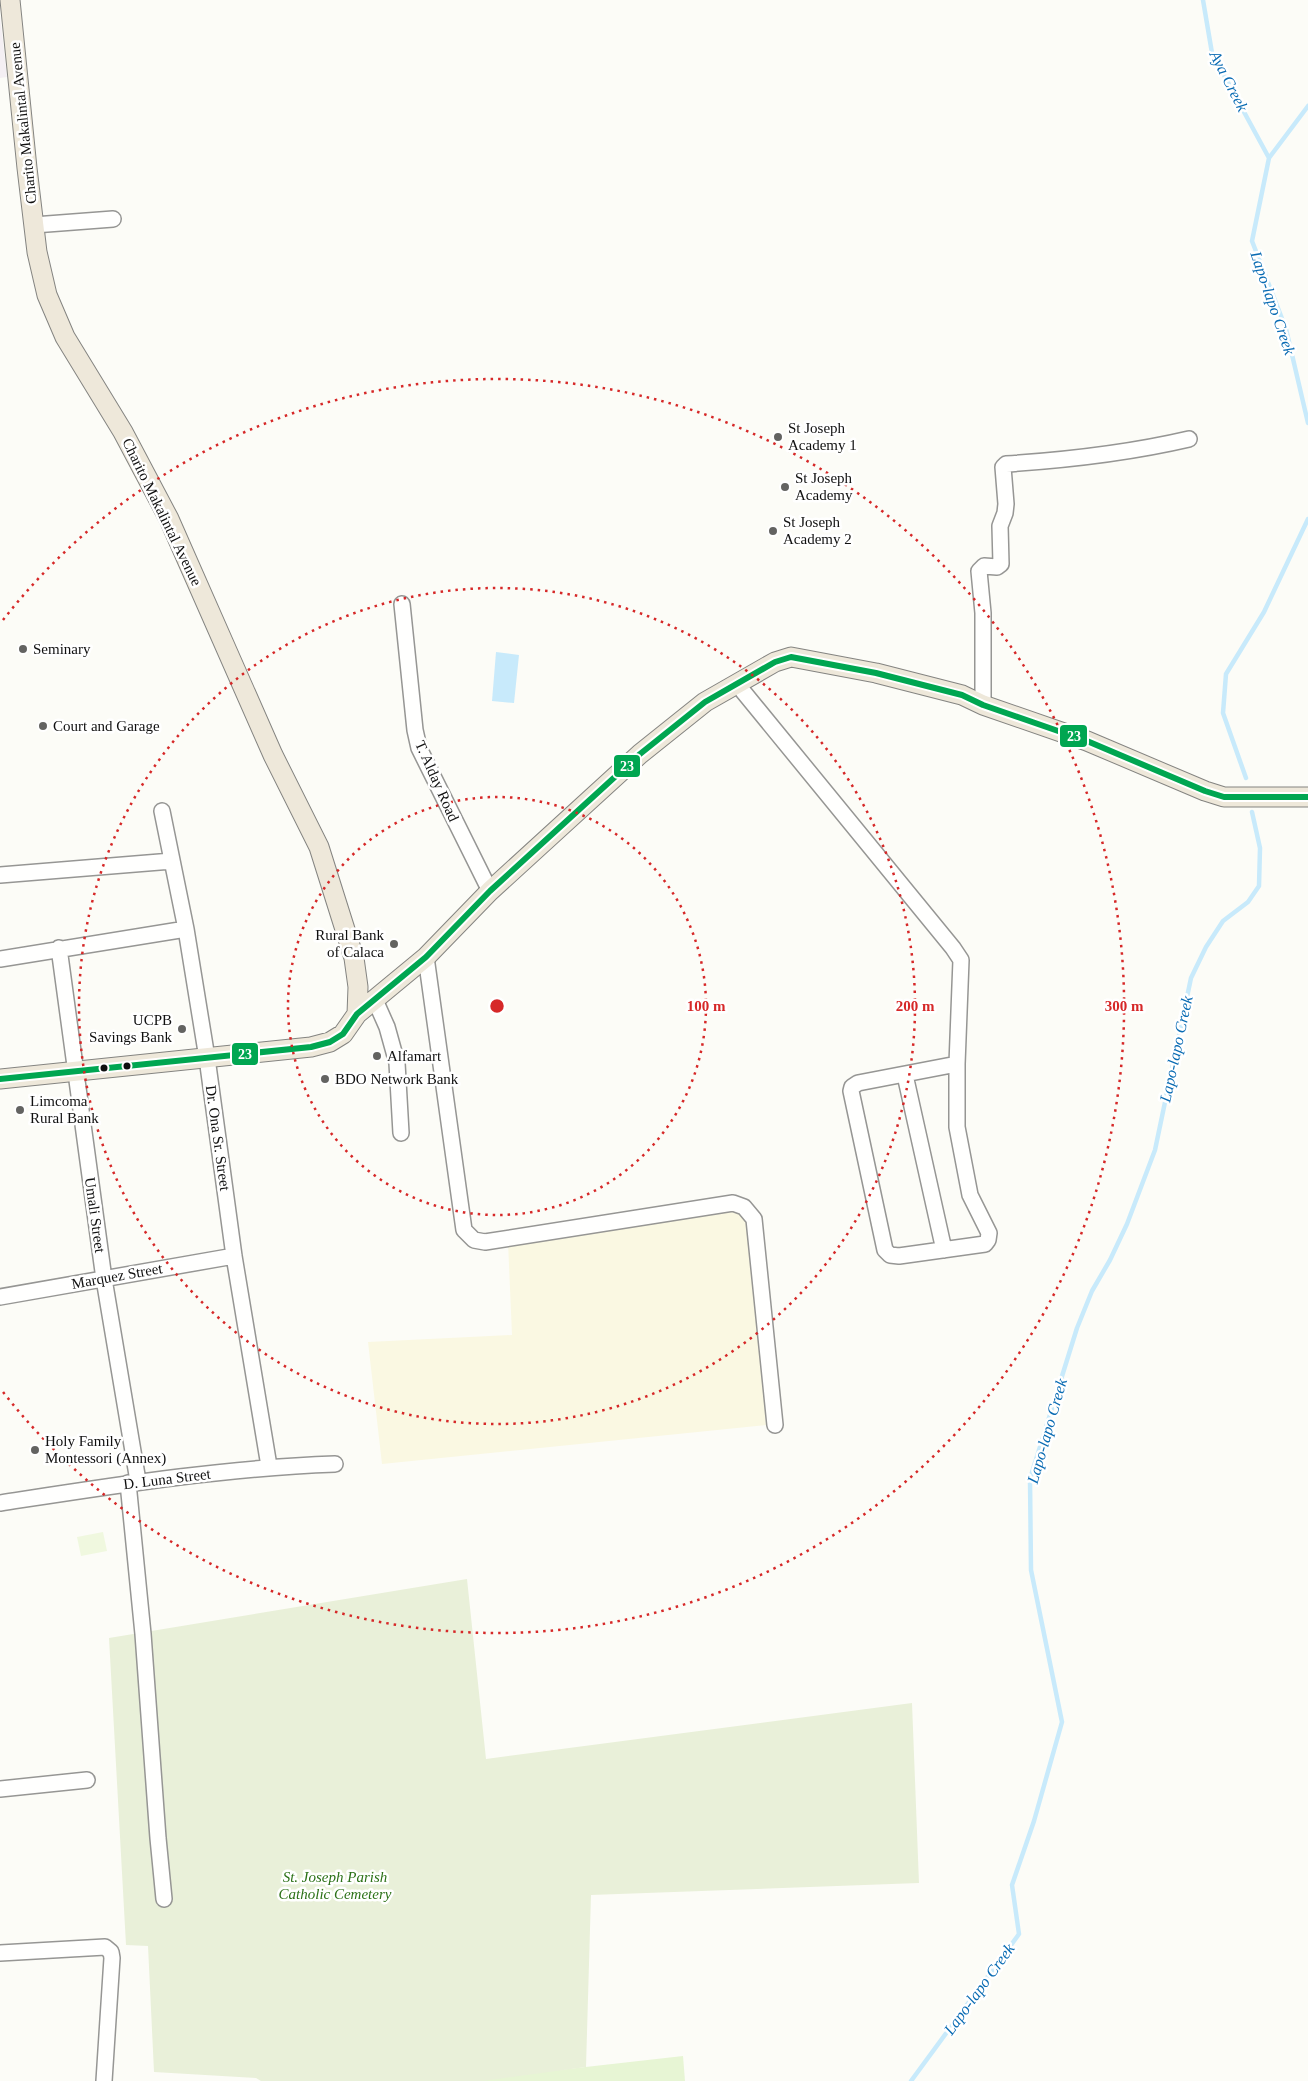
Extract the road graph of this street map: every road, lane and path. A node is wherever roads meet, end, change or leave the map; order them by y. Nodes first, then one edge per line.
1 (10, 0) edge
2 (113, 219) dead end
3 (34, 225) junction
4 (1189, 440) dead end
5 (402, 604) dead end
6 (737, 684) junction
7 (983, 705) junction
8 (1308, 797) edge
9 (162, 811) dead end
10 (172, 861) junction
11 (0, 875) edge
12 (490, 891) junction
13 (185, 927) junction
14 (59, 948) junction
15 (426, 956) junction
16 (0, 959) edge
17 (376, 1000) junction
18 (357, 1014) junction
19 (207, 1058) junction
20 (957, 1064) junction
21 (76, 1072) junction
22 (906, 1075) junction
23 (0, 1079) edge
24 (401, 1132) dead end
25 (944, 1250) junction
26 (234, 1256) junction
27 (104, 1279) junction
28 (0, 1297) edge
29 (775, 1425) dead end
30 (334, 1464) dead end
31 (269, 1466) junction
32 (133, 1482) junction
33 (0, 1503) edge
34 (87, 1780) dead end
35 (0, 1789) edge
36 (164, 1899) dead end
37 (0, 1953) edge
38 (104, 2081) edge

1 - 3 main road, Charito Makalintal Avenue
2 - 3 street
3 - 18 main road, Charito Makalintal Avenue
4 - 7 street
5 - 12 street, T. Alday Road
6 - 7 main road
6 - 12 main road
6 - 20 street
7 - 8 main road
9 - 10 street, Dr. Ona Sr. Street
10 - 11 street
10 - 13 street, Dr. Ona Sr. Street
12 - 15 main road
13 - 14 street
13 - 19 street, Dr. Ona Sr. Street
14 - 16 street
14 - 21 street, Umali Street
15 - 17 main road
15 - 29 street
17 - 18 main road
17 - 24 street
18 - 19 main road
19 - 21 main road
19 - 26 street, Dr. Ona Sr. Street
20 - 22 street
20 - 25 street
21 - 23 main road
21 - 27 street, Umali Street
22 - 25 street
22 - 25 street
26 - 27 street, Marquez Street
26 - 31 street, Dr. Ona Sr. Street
27 - 28 street, Marquez Street
27 - 32 street, Umali Street
30 - 31 street, D. Luna Street
31 - 32 street, D. Luna Street
32 - 33 street, D. Luna Street
32 - 36 street, Umali Street
34 - 35 street
37 - 38 street

